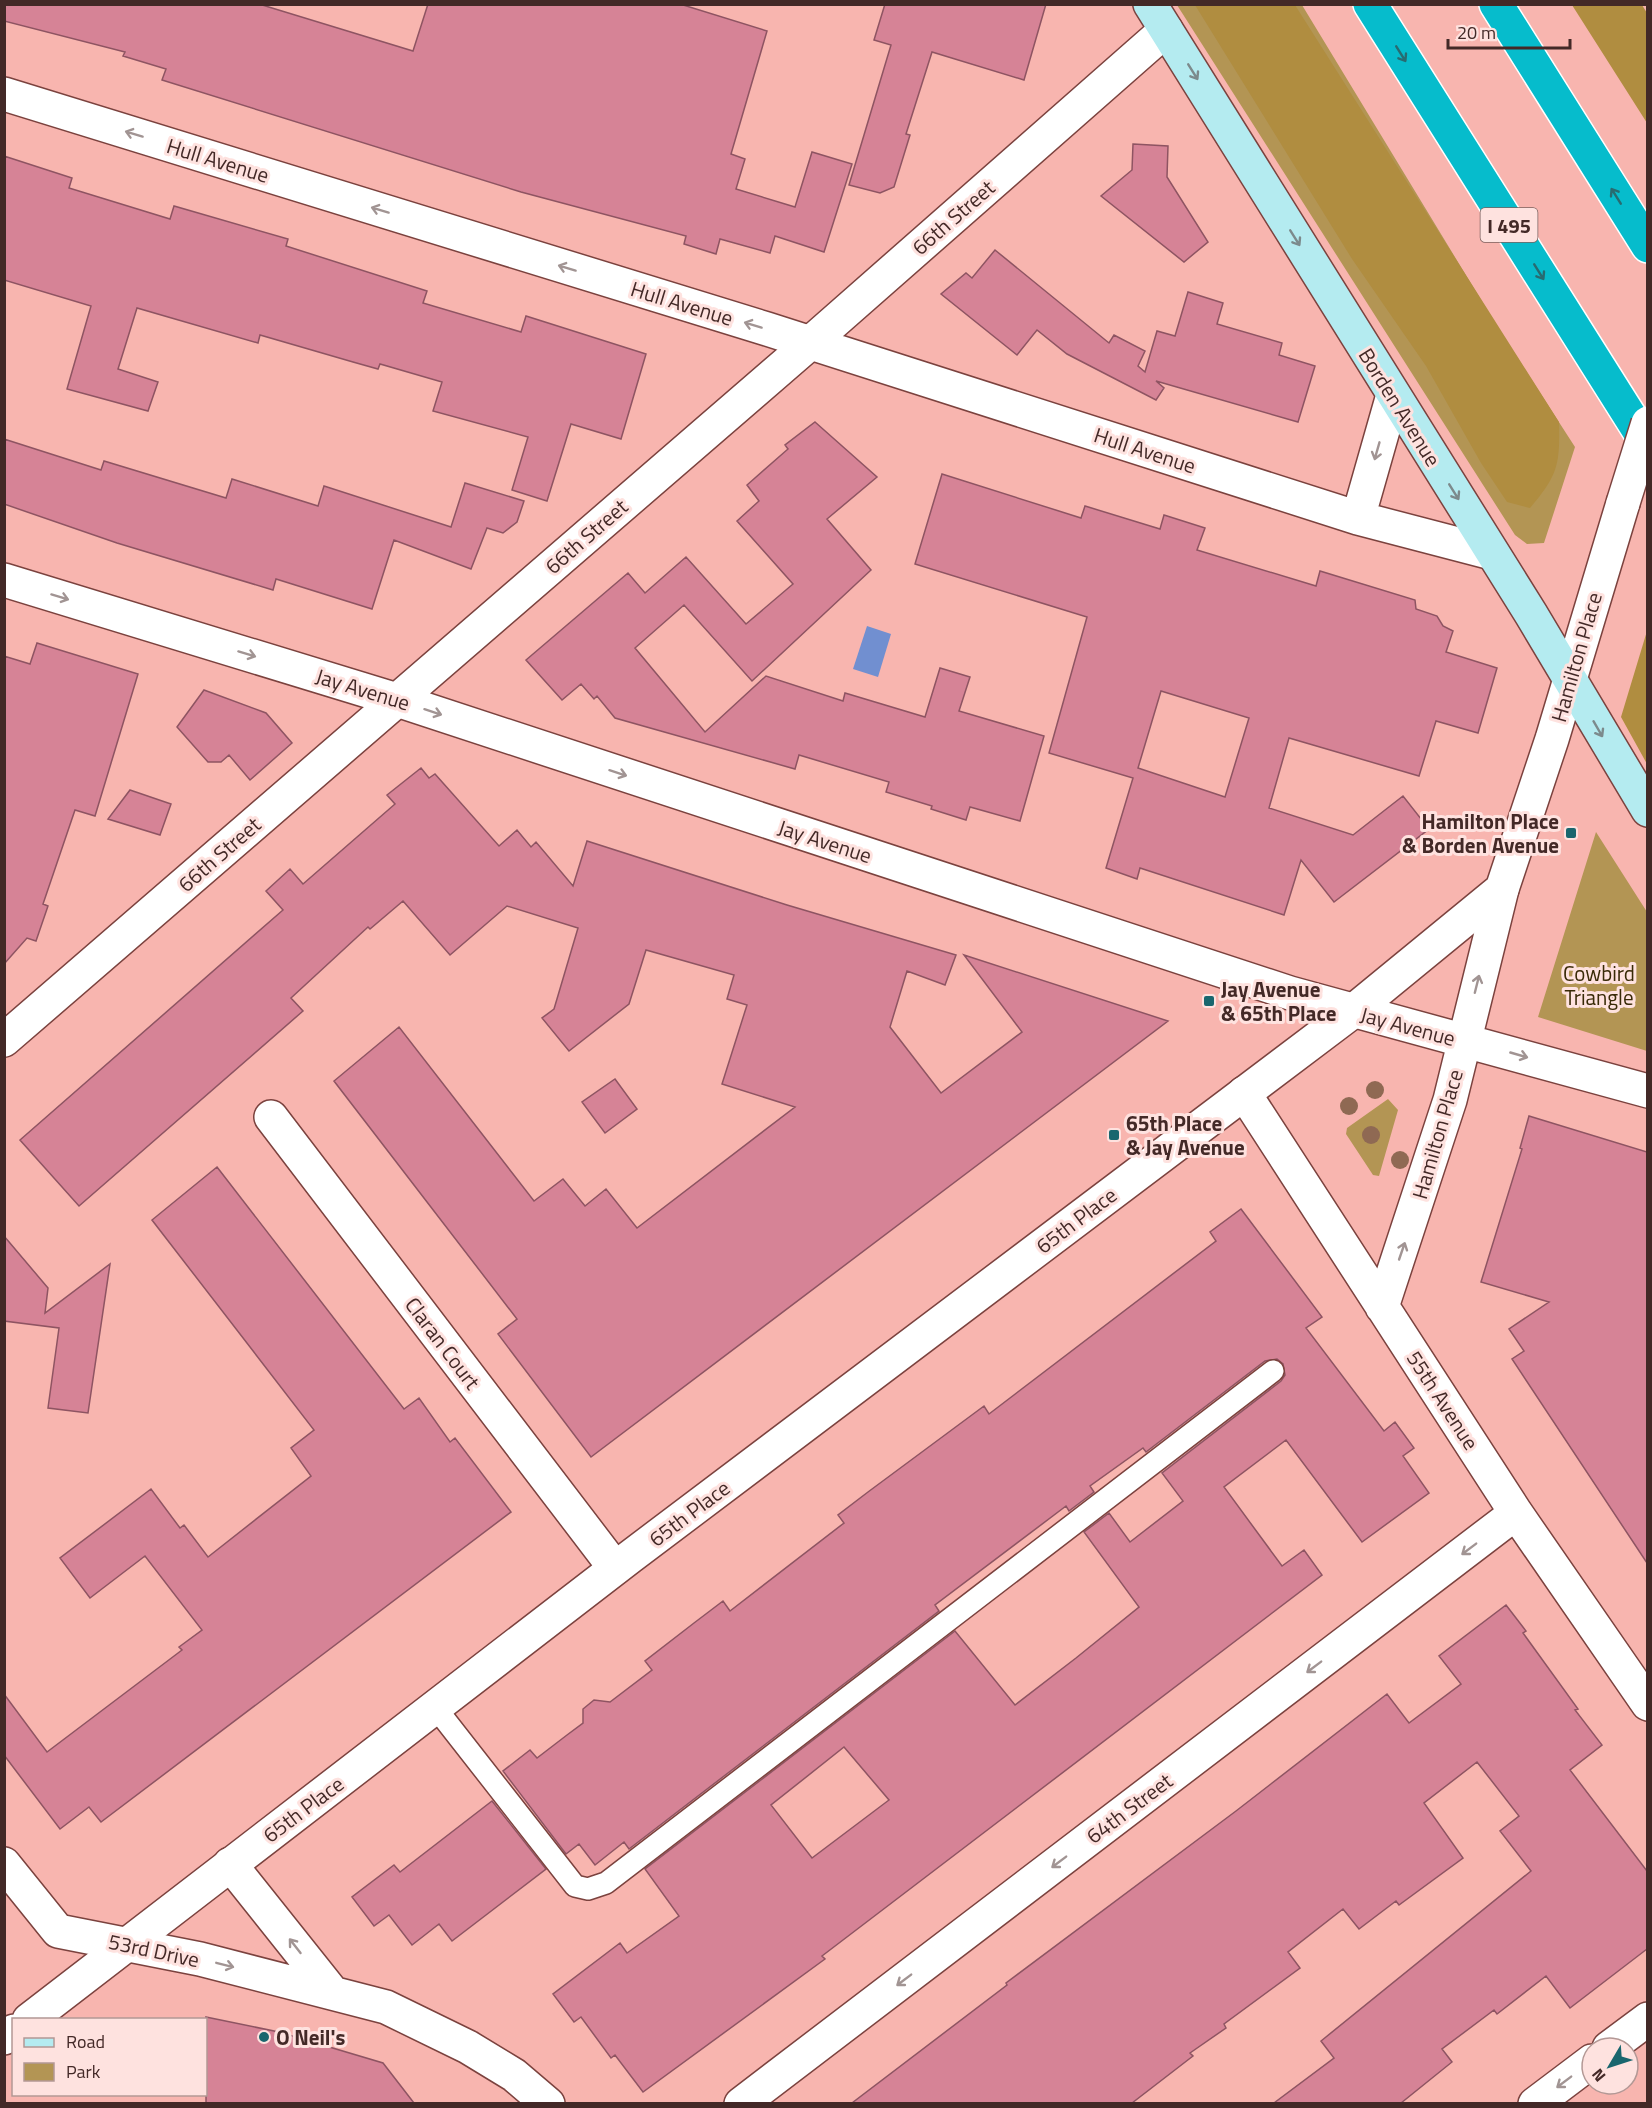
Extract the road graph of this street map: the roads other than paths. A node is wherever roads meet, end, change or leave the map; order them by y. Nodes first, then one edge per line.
1 (1370, 4) edge
2 (1496, 4) edge
3 (1158, 17) edge
4 (4, 94) edge
5 (1647, 246) edge
6 (809, 344) junction
7 (1392, 395) junction
8 (1647, 423) edge
9 (1647, 445) edge
10 (1358, 518) junction
11 (1492, 553) junction
12 (4, 580) edge
13 (1569, 678) junction
14 (397, 700) junction
15 (1647, 810) edge
16 (1502, 889) junction
17 (1352, 1012) junction
18 (4, 1040) edge
19 (1462, 1041) junction
20 (1647, 1091) edge
21 (1244, 1093) junction
22 (271, 1117) dead end
23 (1382, 1307) junction
24 (1273, 1371) dead end
25 (1516, 1513) junction
26 (615, 1568) junction
27 (1647, 1704) edge
28 (435, 1707) junction
29 (4, 1864) edge
30 (230, 1864) junction
31 (127, 1943) junction
32 (332, 1992) junction
33 (29, 2018) edge
34 (1647, 2019) edge
35 (1625, 2036) edge
36 (1580, 2070) edge
37 (548, 2103) edge
38 (741, 2103) edge
39 (1535, 2103) edge

1 -> 9 highway, I 495
5 -> 2 highway
3 - 6 street, 66th Street
3 -> 7 main road, Borden Avenue
6 -> 4 street, Hull Avenue
6 - 10 street, Hull Avenue
6 - 14 street, 66th Street
7 -> 10 street
7 -> 11 main road, Borden Avenue
8 - 13 street, Hamilton Place, bridge
10 - 11 street, Hull Avenue
11 - 13 main road, Borden Avenue
12 -> 14 street, Jay Avenue
13 -> 15 main road, Borden Avenue
13 - 16 street, Hamilton Place
14 -> 17 street, Jay Avenue
14 - 18 street, 66th Street
16 - 17 street
19 -> 16 street, Hamilton Place
17 - 19 street, Jay Avenue
17 - 21 street, 65th Place
19 -> 20 street, Jay Avenue
23 -> 19 street, Hamilton Place
21 - 23 street, 55th Avenue
21 - 26 street, 65th Place
22 - 26 street, Claran Court
23 - 25 street, 55th Avenue
24 - 28 lane
25 - 27 street, 55th Avenue
25 -> 38 street, 64th Street
26 - 28 street, 65th Place
28 - 30 street, 65th Place
29 - 31 street, 53rd Drive
30 - 31 street, 65th Place
32 -> 30 street
31 -> 32 street, 53rd Drive
31 - 33 street, 65th Place
32 - 37 street, 53rd Drive
34 - 35 street
36 -> 39 street

